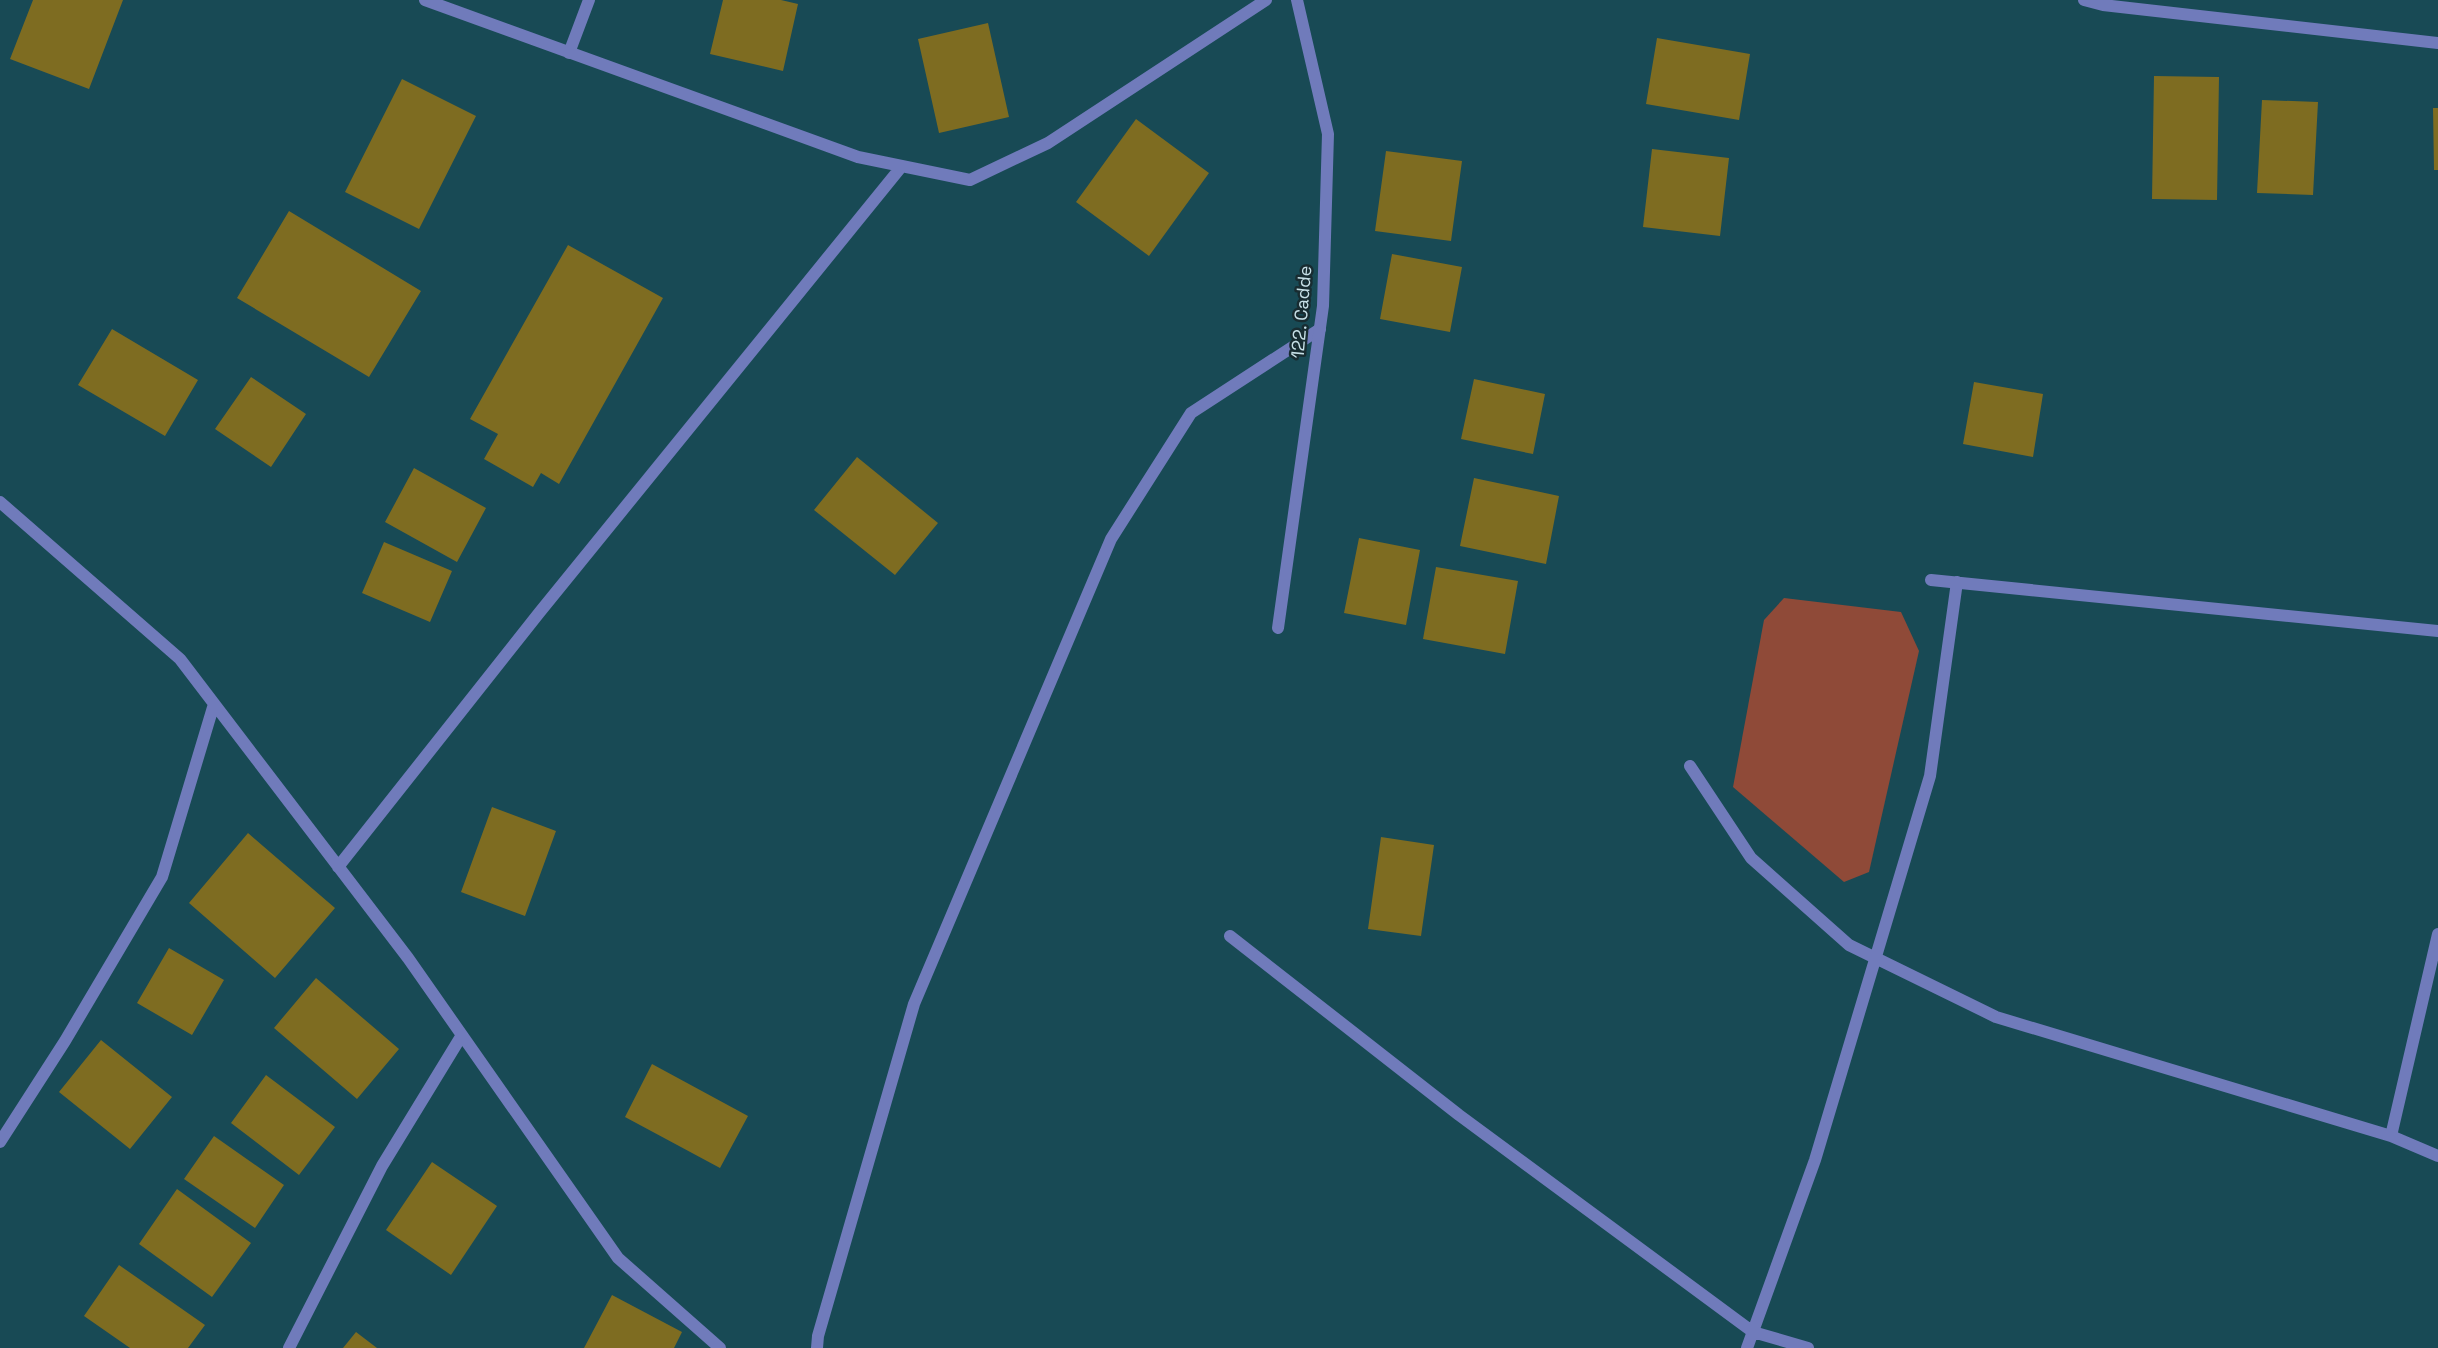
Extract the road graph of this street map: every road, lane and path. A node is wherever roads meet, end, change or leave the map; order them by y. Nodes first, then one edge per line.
1 (426, 0) edge
2 (589, 0) edge
3 (1266, 0) edge
4 (1296, 0) edge
5 (2084, 0) edge
6 (2438, 43) edge
7 (569, 53) junction
8 (902, 166) junction
9 (1320, 329) junction
10 (0, 502) edge
11 (1931, 580) dead end
12 (1957, 582) junction
13 (1278, 628) dead end
14 (2438, 631) edge
15 (214, 704) junction
16 (1690, 766) dead end
17 (338, 867) junction
18 (2438, 934) edge
19 (1230, 936) dead end
20 (1874, 957) junction
21 (462, 1035) junction
22 (2391, 1136) junction
23 (0, 1142) edge
24 (2438, 1156) edge
25 (1753, 1332) junction
26 (289, 1348) edge
27 (720, 1348) edge
28 (817, 1348) edge
29 (1747, 1348) edge
30 (1808, 1348) edge

1 - 7 street
2 - 7 street
3 - 8 street
4 - 9 street, 122. Cadde
5 - 6 street
7 - 8 street
8 - 17 street
9 - 13 street, 122. Cadde
9 - 28 street
10 - 15 street
11 - 12 street
12 - 14 street
12 - 20 street
15 - 17 street
15 - 23 street
16 - 20 street
17 - 21 street
18 - 22 street
19 - 25 street
20 - 22 street
20 - 25 street
21 - 26 street
21 - 27 street
22 - 24 street
25 - 29 street
25 - 30 street

